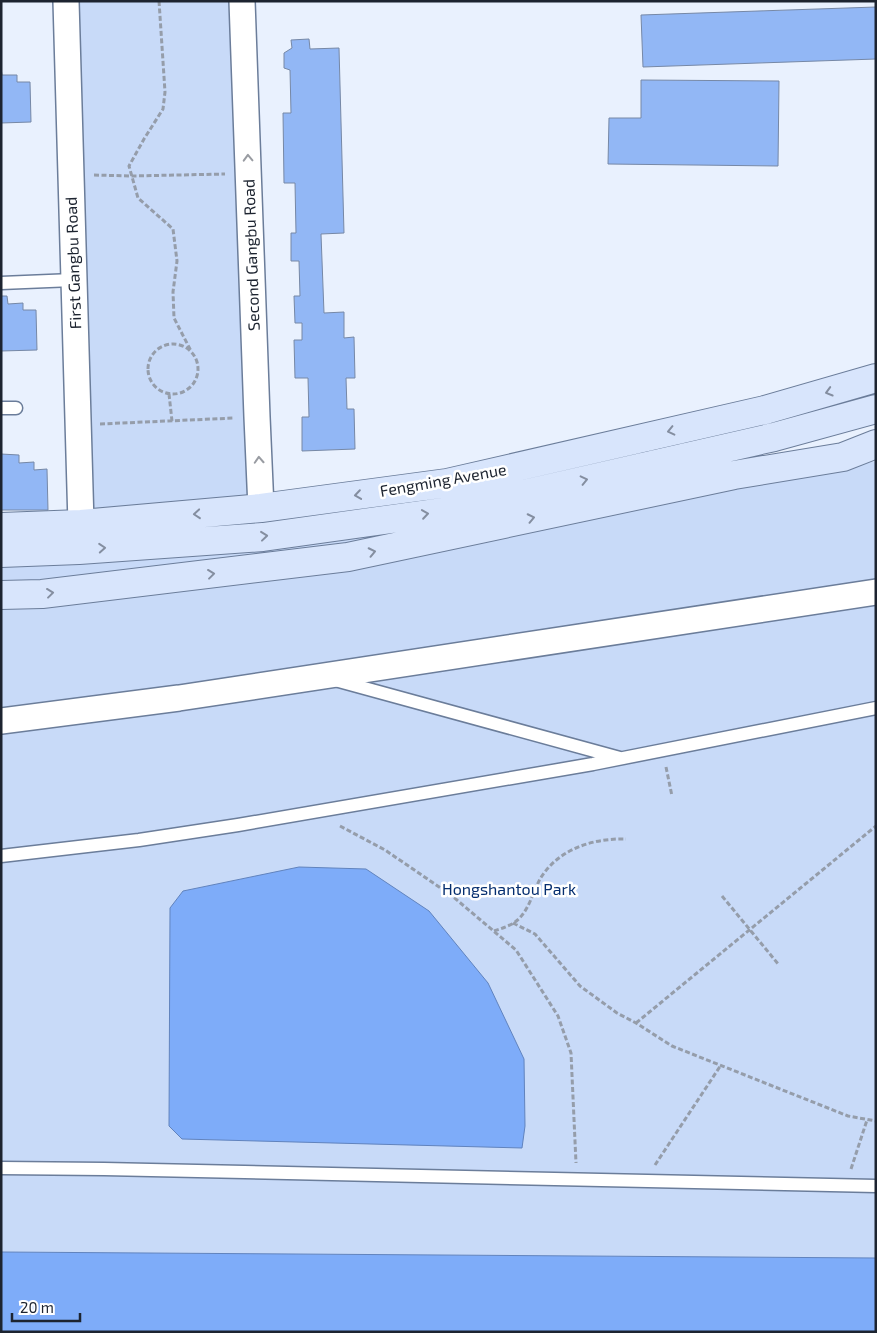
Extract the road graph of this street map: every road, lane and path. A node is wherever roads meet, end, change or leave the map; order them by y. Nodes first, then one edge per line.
1 (66, 1) edge
2 (159, 1) edge
3 (242, 1) edge
4 (248, 173) junction
5 (71, 174) junction
6 (132, 176) junction
7 (74, 280) junction
8 (1, 283) edge
9 (191, 351) junction
10 (876, 378) edge
11 (169, 394) junction
12 (1, 408) edge
13 (16, 408) dead end
14 (876, 409) edge
15 (257, 417) junction
16 (172, 421) junction
17 (77, 425) junction
18 (876, 444) edge
19 (261, 508) junction
20 (81, 524) junction
21 (1, 527) edge
22 (1, 553) edge
23 (876, 592) edge
24 (1, 595) edge
25 (321, 676) junction
26 (876, 708) edge
27 (1, 721) edge
28 (663, 750) junction
29 (622, 759) junction
30 (672, 796) dead end
31 (313, 812) junction
32 (876, 826) edge
33 (626, 839) dead end
34 (1, 856) edge
35 (722, 896) dead end
36 (513, 923) junction
37 (750, 929) junction
38 (494, 932) junction
39 (779, 965) dead end
40 (636, 1023) junction
41 (721, 1065) junction
42 (867, 1120) junction
43 (876, 1121) edge
44 (1, 1168) edge
45 (576, 1180) junction
46 (645, 1181) junction
47 (846, 1185) junction
48 (876, 1186) edge

1 - 5 street, First Gangbu Road
2 - 6 path
4 -> 3 street, Second Gangbu Road
4 - 6 path
4 - 15 street, Second Gangbu Road
5 - 6 path
5 - 7 street, First Gangbu Road
6 - 9 path
7 - 8 lane
7 - 17 street, First Gangbu Road
9 - 11 path
9 - 11 path
10 -> 19 main road, Fengming Avenue
11 - 16 path
12 - 13 lane
22 -> 14 main road, Fengming Avenue
15 - 16 path
19 -> 15 street, Second Gangbu Road
16 - 17 path
17 - 20 street, First Gangbu Road
24 -> 18 main road
19 -> 20 main road, Fengming Avenue
20 - 21 main road, Fengming Avenue
23 - 25 street
25 - 27 street
25 - 29 lane
26 - 28 lane
28 - 29 lane
28 - 30 path
29 - 31 lane
31 - 34 lane
31 - 38 path
32 - 37 path
33 - 36 path
35 - 37 path
36 - 38 path
36 - 40 path
37 - 39 path
37 - 40 path
38 - 45 path
40 - 41 path
41 - 42 path
41 - 46 path
42 - 43 path
42 - 47 path
44 - 45 lane
45 - 46 lane
46 - 47 lane
47 - 48 lane

